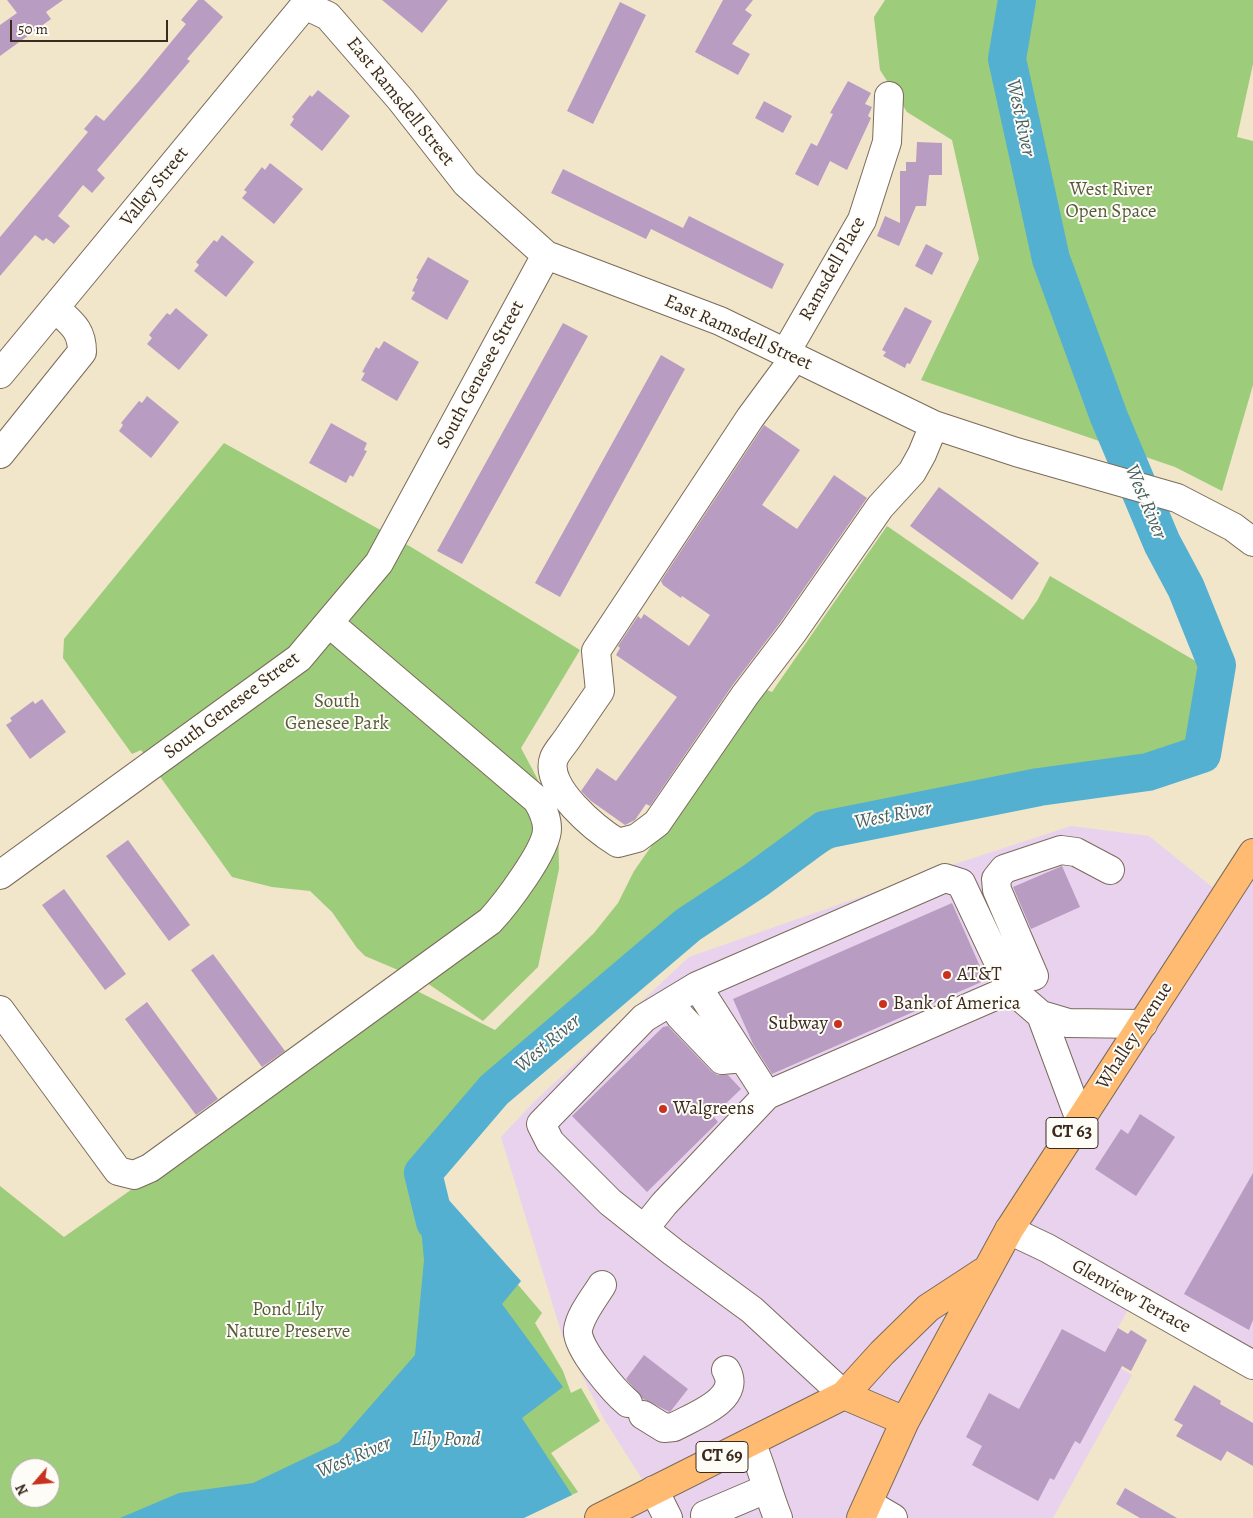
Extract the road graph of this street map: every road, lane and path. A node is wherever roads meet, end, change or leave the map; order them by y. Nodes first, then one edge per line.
1 (307, 3) edge
2 (889, 96) dead end
3 (546, 255) junction
4 (55, 308) junction
5 (791, 354) junction
6 (0, 374) edge
7 (934, 424) junction
8 (0, 454) edge
9 (1253, 542) edge
10 (329, 623) junction
11 (554, 773) junction
12 (525, 790) junction
13 (1253, 853) edge
14 (1110, 870) dead end
15 (0, 875) edge
16 (1022, 982) junction
17 (697, 986) junction
18 (671, 1002) junction
19 (0, 1010) edge
20 (1041, 1015) junction
21 (1143, 1024) junction
22 (743, 1058) junction
23 (768, 1095) junction
24 (1080, 1120) junction
25 (644, 1229) junction
26 (1009, 1230) junction
27 (986, 1271) junction
28 (602, 1286) dead end
29 (1253, 1365) edge
30 (726, 1370) dead end
31 (844, 1395) junction
32 (905, 1421) junction
33 (751, 1442) junction
34 (654, 1490) junction
35 (766, 1490) junction
36 (865, 1511) edge
37 (599, 1518) edge
38 (668, 1518) edge
39 (706, 1518) edge
40 (778, 1518) edge
41 (893, 1518) edge

1 - 3 street, East Ramsdell Street
1 - 4 street, Valley Street
2 - 5 street, Ramsdell Place
3 - 5 street, East Ramsdell Street
3 - 10 street, South Genesee Street
4 - 6 street, Valley Street
4 - 8 street
5 - 7 street, East Ramsdell Street
5 - 11 street, Ramsdell Place
7 - 9 street, East Ramsdell Street
7 - 11 street
10 - 12 street
10 - 15 street, South Genesee Street
11 - 12 street
12 - 19 street
13 - 21 main road, Whalley Avenue / CT 63
14 - 16 street
16 - 17 street
16 - 20 street
16 - 23 street
17 - 18 street
17 - 22 street
18 - 22 street
18 - 25 street
20 - 21 street
20 - 24 street
21 - 24 main road, Whalley Avenue / CT 63
22 - 23 street
23 - 25 street
24 - 26 main road, Whalley Avenue / CT 63
25 - 31 street
26 - 27 main road, Whalley Avenue / CT 63
26 - 29 street, Glenview Terrace
27 - 31 main road, Whalley Avenue / CT 63
27 - 32 main road, Whalley Avenue / CT 63
28 - 30 street
31 - 32 main road
31 - 33 main road, Whalley Avenue / CT 69
32 - 36 main road, CT 63
33 - 34 main road, Whalley Avenue / CT 69
33 - 35 street
34 - 37 main road, Whalley Avenue / CT 69
34 - 38 street
35 - 39 street
35 - 40 street
36 - 41 street

